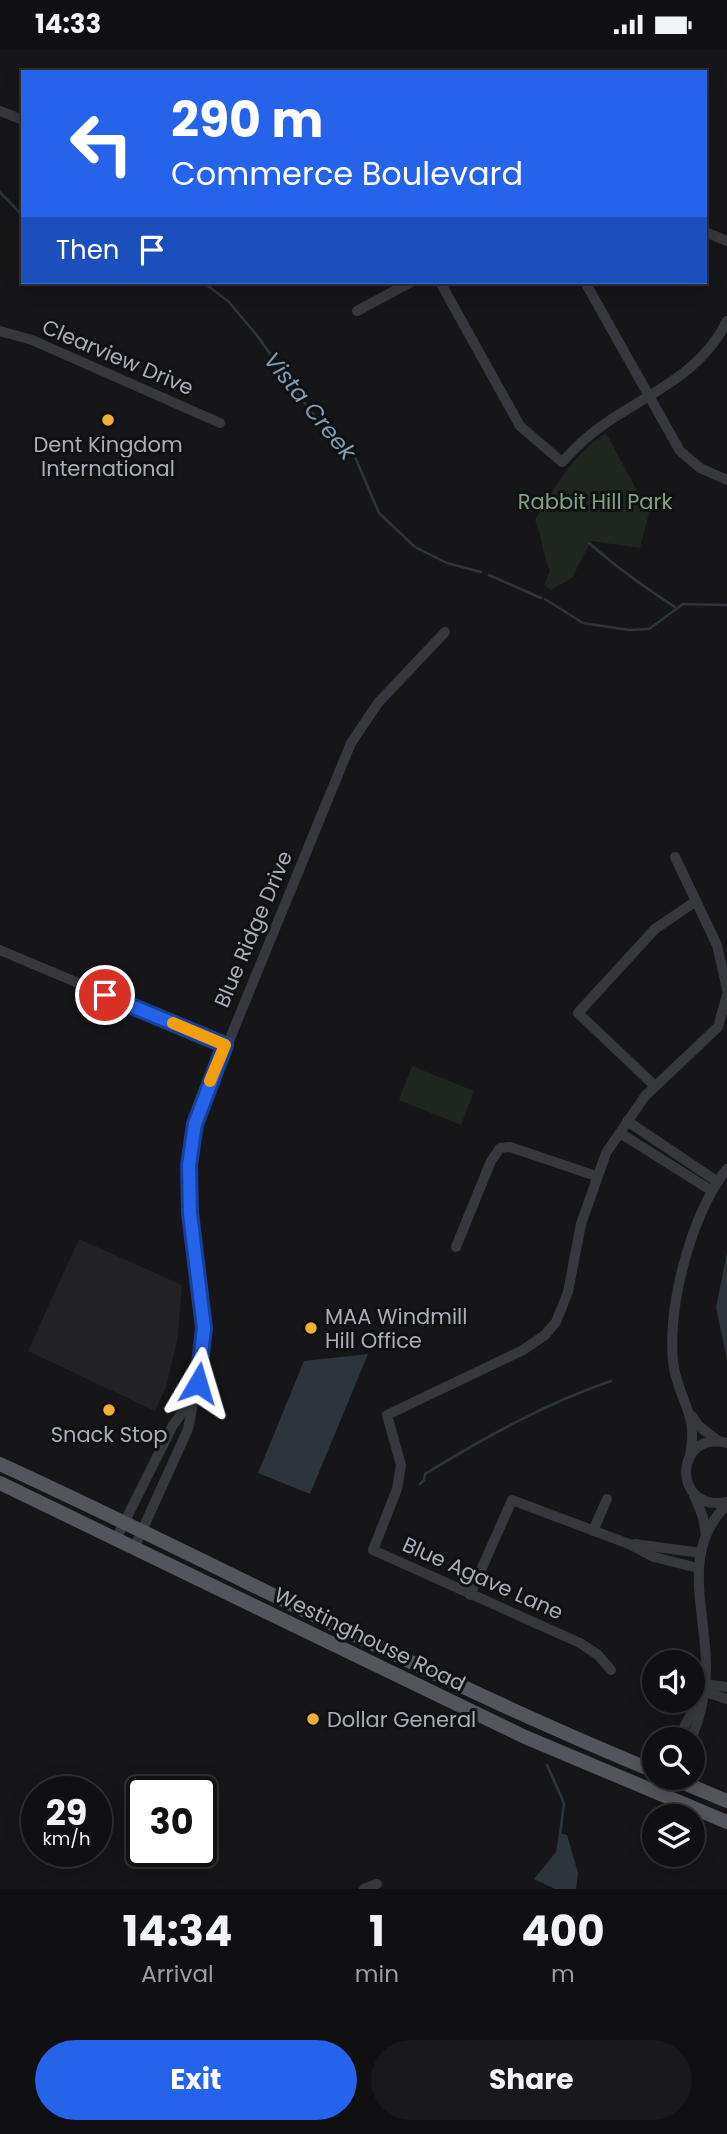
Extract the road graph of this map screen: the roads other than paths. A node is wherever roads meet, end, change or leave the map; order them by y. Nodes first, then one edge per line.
1 (0, 111) edge
2 (21, 119) edge
3 (707, 233) edge
4 (727, 241) edge
5 (407, 284) edge
6 (441, 284) edge
7 (586, 284) edge
8 (357, 311) dead end
9 (727, 321) edge
10 (0, 331) edge
11 (649, 399) junction
12 (220, 422) dead end
13 (727, 479) edge
14 (445, 632) dead end
15 (675, 857) dead end
16 (696, 901) junction
17 (0, 950) edge
18 (727, 989) edge
19 (727, 995) edge
20 (225, 1045) junction
21 (654, 1086) junction
22 (627, 1121) junction
23 (620, 1133) junction
24 (727, 1169) edge
25 (596, 1176) junction
26 (715, 1187) junction
27 (456, 1247) dead end
28 (192, 1400) junction
29 (691, 1413) junction
30 (723, 1442) edge
31 (690, 1455) junction
32 (0, 1464) edge
33 (0, 1483) edge
34 (692, 1492) junction
35 (607, 1499) dead end
36 (727, 1503) edge
37 (125, 1521) junction
38 (142, 1529) junction
39 (593, 1531) junction
40 (706, 1536) junction
41 (117, 1537) junction
42 (629, 1544) junction
43 (135, 1546) junction
44 (701, 1553) junction
45 (698, 1567) junction
46 (470, 1595) junction
47 (704, 1650) edge
48 (611, 1670) dead end
49 (705, 1688) edge
50 (727, 1688) edge
51 (705, 1689) edge
52 (727, 1699) edge
53 (642, 1766) edge
54 (642, 1775) edge
55 (678, 1790) edge
56 (690, 1790) edge
57 (727, 1801) edge
58 (727, 1822) edge
59 (377, 1884) dead end
60 (365, 1889) edge

1 - 2 street
3 - 4 street
5 - 8 street
6 - 11 street
7 - 11 street
9 - 11 street
10 - 12 street, Clearview Drive
11 - 13 street
14 - 20 street, Blue Ridge Drive
15 - 16 street
16 - 18 street
16 - 21 street
17 - 20 street
19 - 21 street, Blue Agave Lane
20 - 28 street, Blue Ridge Drive
21 - 22 street, Blue Agave Lane
22 - 23 street, Blue Agave Lane
22 - 26 street
23 - 25 street, Blue Agave Lane
23 - 26 street
24 - 26 street
25 - 27 street
25 - 46 street, Blue Agave Lane
26 - 29 street
28 - 37 street, Blue Ridge Drive
28 - 38 street, Blue Ridge Drive
29 - 30 street
29 - 31 street
30 - 31 street
31 - 34 street
32 - 37 main road, Westinghouse Road
33 - 41 main road, Westinghouse Road
34 - 36 street
34 - 40 street
35 - 39 street
36 - 40 street
37 - 38 main road, Westinghouse Road
37 - 41 street, Blue Ridge Drive
38 - 43 street, Blue Ridge Drive
38 - 53 main road, Westinghouse Road
39 - 42 street
39 - 46 street
40 - 44 street
41 - 43 main road, Westinghouse Road
42 - 44 street
42 - 45 street
43 - 54 main road, Westinghouse Road
44 - 45 street
45 - 47 street
46 - 48 street, Blue Agave Lane
49 - 50 street
51 - 52 street
55 - 58 main road, Westinghouse Road
56 - 57 main road, Westinghouse Road
59 - 60 street

